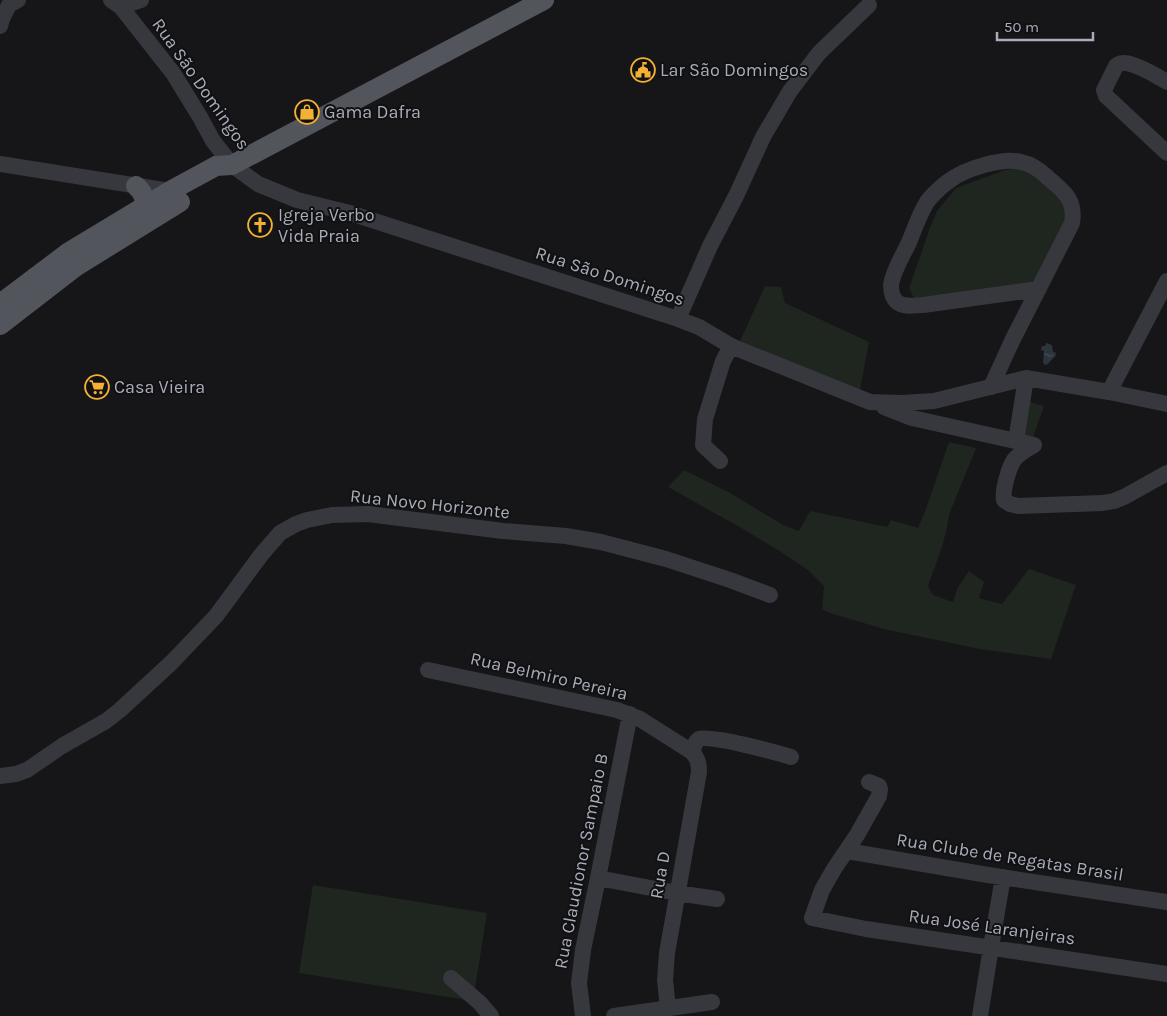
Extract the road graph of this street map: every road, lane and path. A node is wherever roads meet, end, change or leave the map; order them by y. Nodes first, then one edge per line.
1 (141, 0) edge
2 (544, 0) edge
3 (9, 3) edge
4 (116, 3) edge
5 (869, 5) dead end
6 (0, 26) edge
7 (1167, 82) edge
8 (1167, 153) edge
9 (0, 164) edge
10 (232, 164) junction
11 (136, 186) junction
12 (170, 191) junction
13 (143, 216) junction
14 (1167, 281) edge
15 (1039, 289) junction
16 (0, 304) edge
17 (678, 319) junction
18 (0, 324) edge
19 (731, 346) junction
20 (1026, 378) junction
21 (991, 388) junction
22 (1109, 392) junction
23 (870, 402) junction
24 (1167, 404) edge
25 (1016, 441) junction
26 (720, 461) dead end
27 (1167, 473) edge
28 (770, 595) dead end
29 (428, 670) dead end
30 (630, 714) junction
31 (692, 752) junction
32 (791, 757) dead end
33 (0, 776) edge
34 (875, 787) dead end
35 (847, 851) junction
36 (1003, 877) junction
37 (598, 878) junction
38 (677, 894) junction
39 (717, 899) dead end
40 (1167, 902) edge
41 (991, 947) junction
42 (1167, 974) edge
43 (451, 978) dead end
44 (712, 1002) dead end
45 (668, 1008) junction
46 (491, 1016) edge
47 (583, 1016) edge
48 (614, 1016) edge
49 (980, 1016) edge

1 - 4 street
2 - 10 main road
3 - 6 street
4 - 10 street, Rua São Domingos
5 - 17 street
7 - 8 street
9 - 11 street
10 - 12 main road
10 - 13 main road
10 - 17 street, Rua São Domingos
11 - 12 street
11 - 13 main road
12 - 13 main road
13 - 16 main road
13 - 18 main road
14 - 22 street
15 - 15 street
15 - 21 street
17 - 19 street, Rua São Domingos
19 - 23 street, Rua São Domingos
19 - 26 street
20 - 21 street, Rua São Domingos
20 - 22 street, Rua São Domingos
20 - 25 street
21 - 23 street, Rua São Domingos
22 - 24 street, Rua São Domingos
23 - 25 street
25 - 27 street
28 - 33 street, Rua Novo Horizonte
29 - 30 street, Rua Belmiro Pereira
30 - 31 street, Rua Belmiro Pereira
30 - 37 street, Rua Claudionor Sampaio B
31 - 32 street
31 - 38 street, Rua D
34 - 35 street
35 - 36 street, Rua Clube de Regatas Brasil
35 - 41 street, Rua José Laranjeiras
36 - 40 street, Rua Clube de Regatas Brasil
36 - 41 street
37 - 38 street
37 - 47 street, Rua Claudionor Sampaio B
38 - 39 street
38 - 45 street, Rua D
41 - 42 street, Rua José Laranjeiras
41 - 49 street
43 - 46 street
44 - 45 street
45 - 48 street

